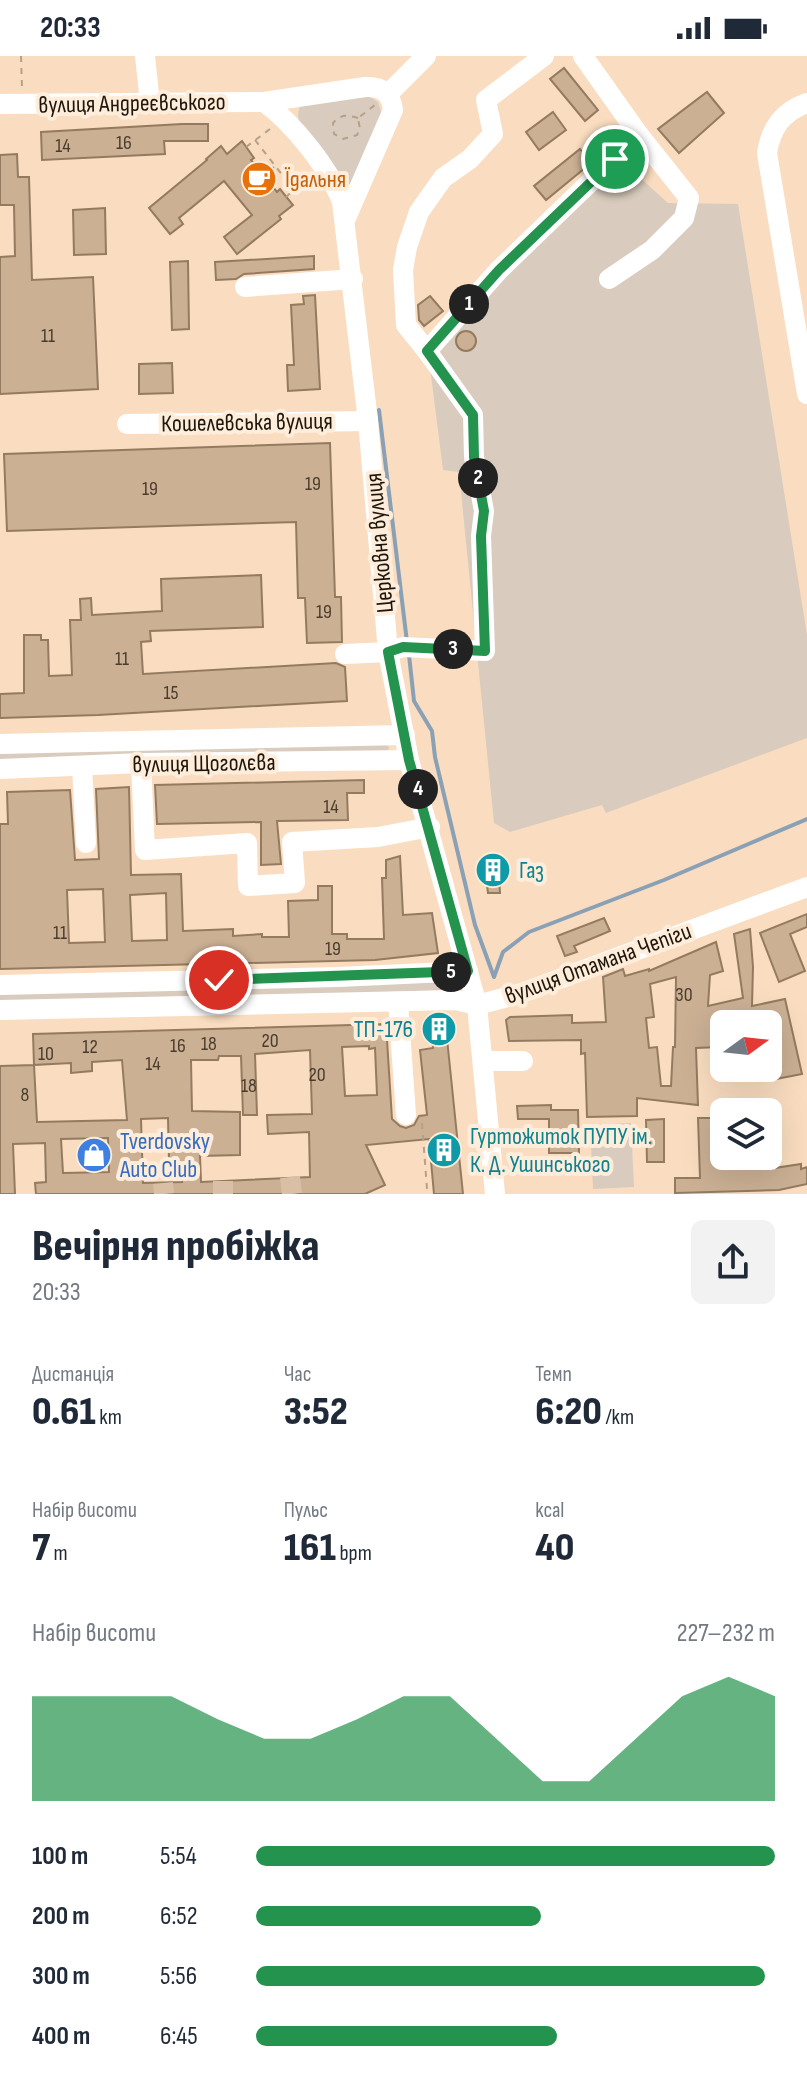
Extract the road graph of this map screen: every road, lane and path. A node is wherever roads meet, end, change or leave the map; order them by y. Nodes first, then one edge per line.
1 (21, 56) edge
2 (145, 56) edge
3 (426, 56) edge
4 (544, 56) edge
5 (583, 56) edge
6 (388, 94) junction
7 (264, 102) junction
8 (150, 103) junction
9 (807, 103) edge
10 (0, 104) edge
11 (23, 104) junction
12 (283, 118) junction
13 (358, 118) junction
14 (639, 135) junction
15 (255, 140) junction
16 (246, 147) dead end
17 (275, 166) junction
18 (321, 166) junction
19 (264, 176) dead end
20 (294, 190) junction
21 (286, 197) dead end
22 (346, 218) junction
23 (353, 279) junction
24 (609, 279) dead end
25 (245, 287) dead end
26 (427, 351) junction
27 (807, 394) edge
28 (368, 421) junction
29 (127, 424) dead end
30 (402, 648) junction
31 (345, 654) dead end
32 (405, 735) junction
33 (0, 744) edge
34 (409, 760) junction
35 (141, 763) junction
36 (82, 766) junction
37 (0, 769) edge
38 (430, 827) junction
39 (86, 843) dead end
40 (807, 887) edge
41 (468, 971) junction
42 (0, 985) edge
43 (398, 1002) junction
44 (477, 1005) junction
45 (0, 1010) edge
46 (483, 1061) junction
47 (523, 1061) dead end
48 (406, 1115) dead end
49 (495, 1194) edge

1 - 11 path
2 - 8 street
3 - 6 street
4 - 26 street
5 - 14 street
6 - 7 street
6 - 13 path
6 - 22 street
7 - 8 street, вулиця Андреєвського
7 - 12 street, Церковна вулиця
8 - 11 street, вулиця Андреєвського
9 - 27 street
10 - 11 street, вулиця Андреєвського
12 - 15 path
12 - 18 street, Церковна вулиця
13 - 13 path
14 - 24 street
14 - 26 street
15 - 16 path
15 - 17 path
17 - 19 path
17 - 20 path
18 - 20 path
18 - 22 street, Церковна вулиця
20 - 21 path
22 - 23 street, Церковна вулиця
23 - 25 street
23 - 28 street, Церковна вулиця
26 - 30 street
28 - 29 street, Кошелевська вулиця
28 - 30 street, Церковна вулиця
30 - 31 street
30 - 32 street, Церковна вулиця
32 - 33 street, вулиця Щоголєва
32 - 34 street, Церковна вулиця
34 - 35 street, вулиця Щоголєва
34 - 38 street, Церковна вулиця
35 - 36 street, вулиця Щоголєва
35 - 38 street
36 - 37 street, вулиця Щоголєва
36 - 39 street
38 - 41 street, Церковна вулиця
40 - 44 street, вулиця Отамана Чепіги
41 - 42 street, вулиця Отамана Чепіги
41 - 44 street, Церковна вулиця
43 - 44 street, вулиця Отамана Чепіги
43 - 45 street, вулиця Отамана Чепіги
43 - 48 street
44 - 46 street, Церковна вулиця
46 - 47 street
46 - 49 street, Церковна вулиця

